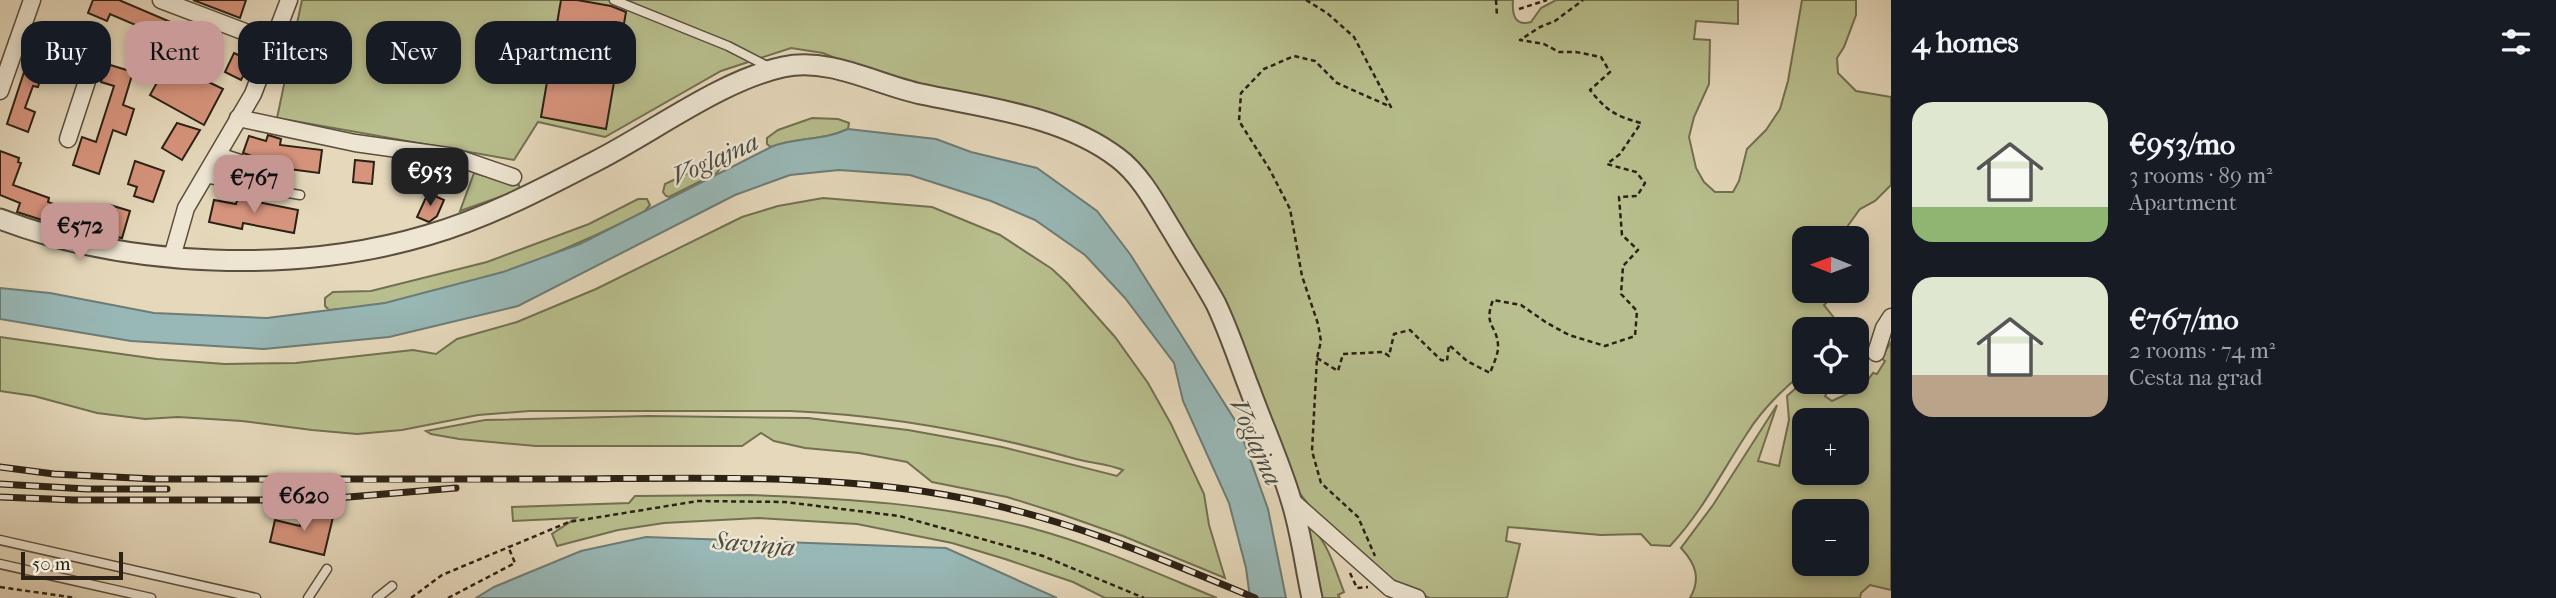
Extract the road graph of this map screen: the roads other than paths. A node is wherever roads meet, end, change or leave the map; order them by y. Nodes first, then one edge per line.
1 (32, 0) edge
2 (161, 0) edge
3 (289, 0) edge
4 (614, 0) edge
5 (282, 21) edge
6 (238, 29) edge
7 (17, 43) junction
8 (773, 69) junction
9 (3, 70) edge
10 (257, 84) edge
11 (0, 91) edge
12 (239, 118) junction
13 (68, 139) dead end
14 (219, 152) junction
15 (513, 177) dead end
16 (204, 178) junction
17 (258, 186) junction
18 (300, 195) dead end
19 (0, 219) edge
20 (172, 257) junction
21 (1891, 317) edge
22 (1876, 354) dead end
23 (1292, 501) junction
24 (0, 540) edge
25 (0, 564) edge
26 (327, 569) dead end
27 (392, 586) dead end
28 (151, 598) edge
29 (256, 598) edge
30 (307, 598) edge
31 (377, 598) edge
32 (1312, 598) edge
33 (1417, 598) edge

1 - 7 street
2 - 6 street
3 - 5 street
4 - 8 lane
7 - 9 street
7 - 13 street
8 - 20 street
8 - 23 street
9 - 11 street
10 - 12 street
12 - 14 street
12 - 15 street
14 - 16 street
14 - 17 lane
16 - 17 lane
16 - 20 street
17 - 18 lane
19 - 20 street
21 - 22 street
23 - 32 street
23 - 33 street
24 - 29 lane
25 - 28 lane
26 - 30 lane
27 - 31 lane

